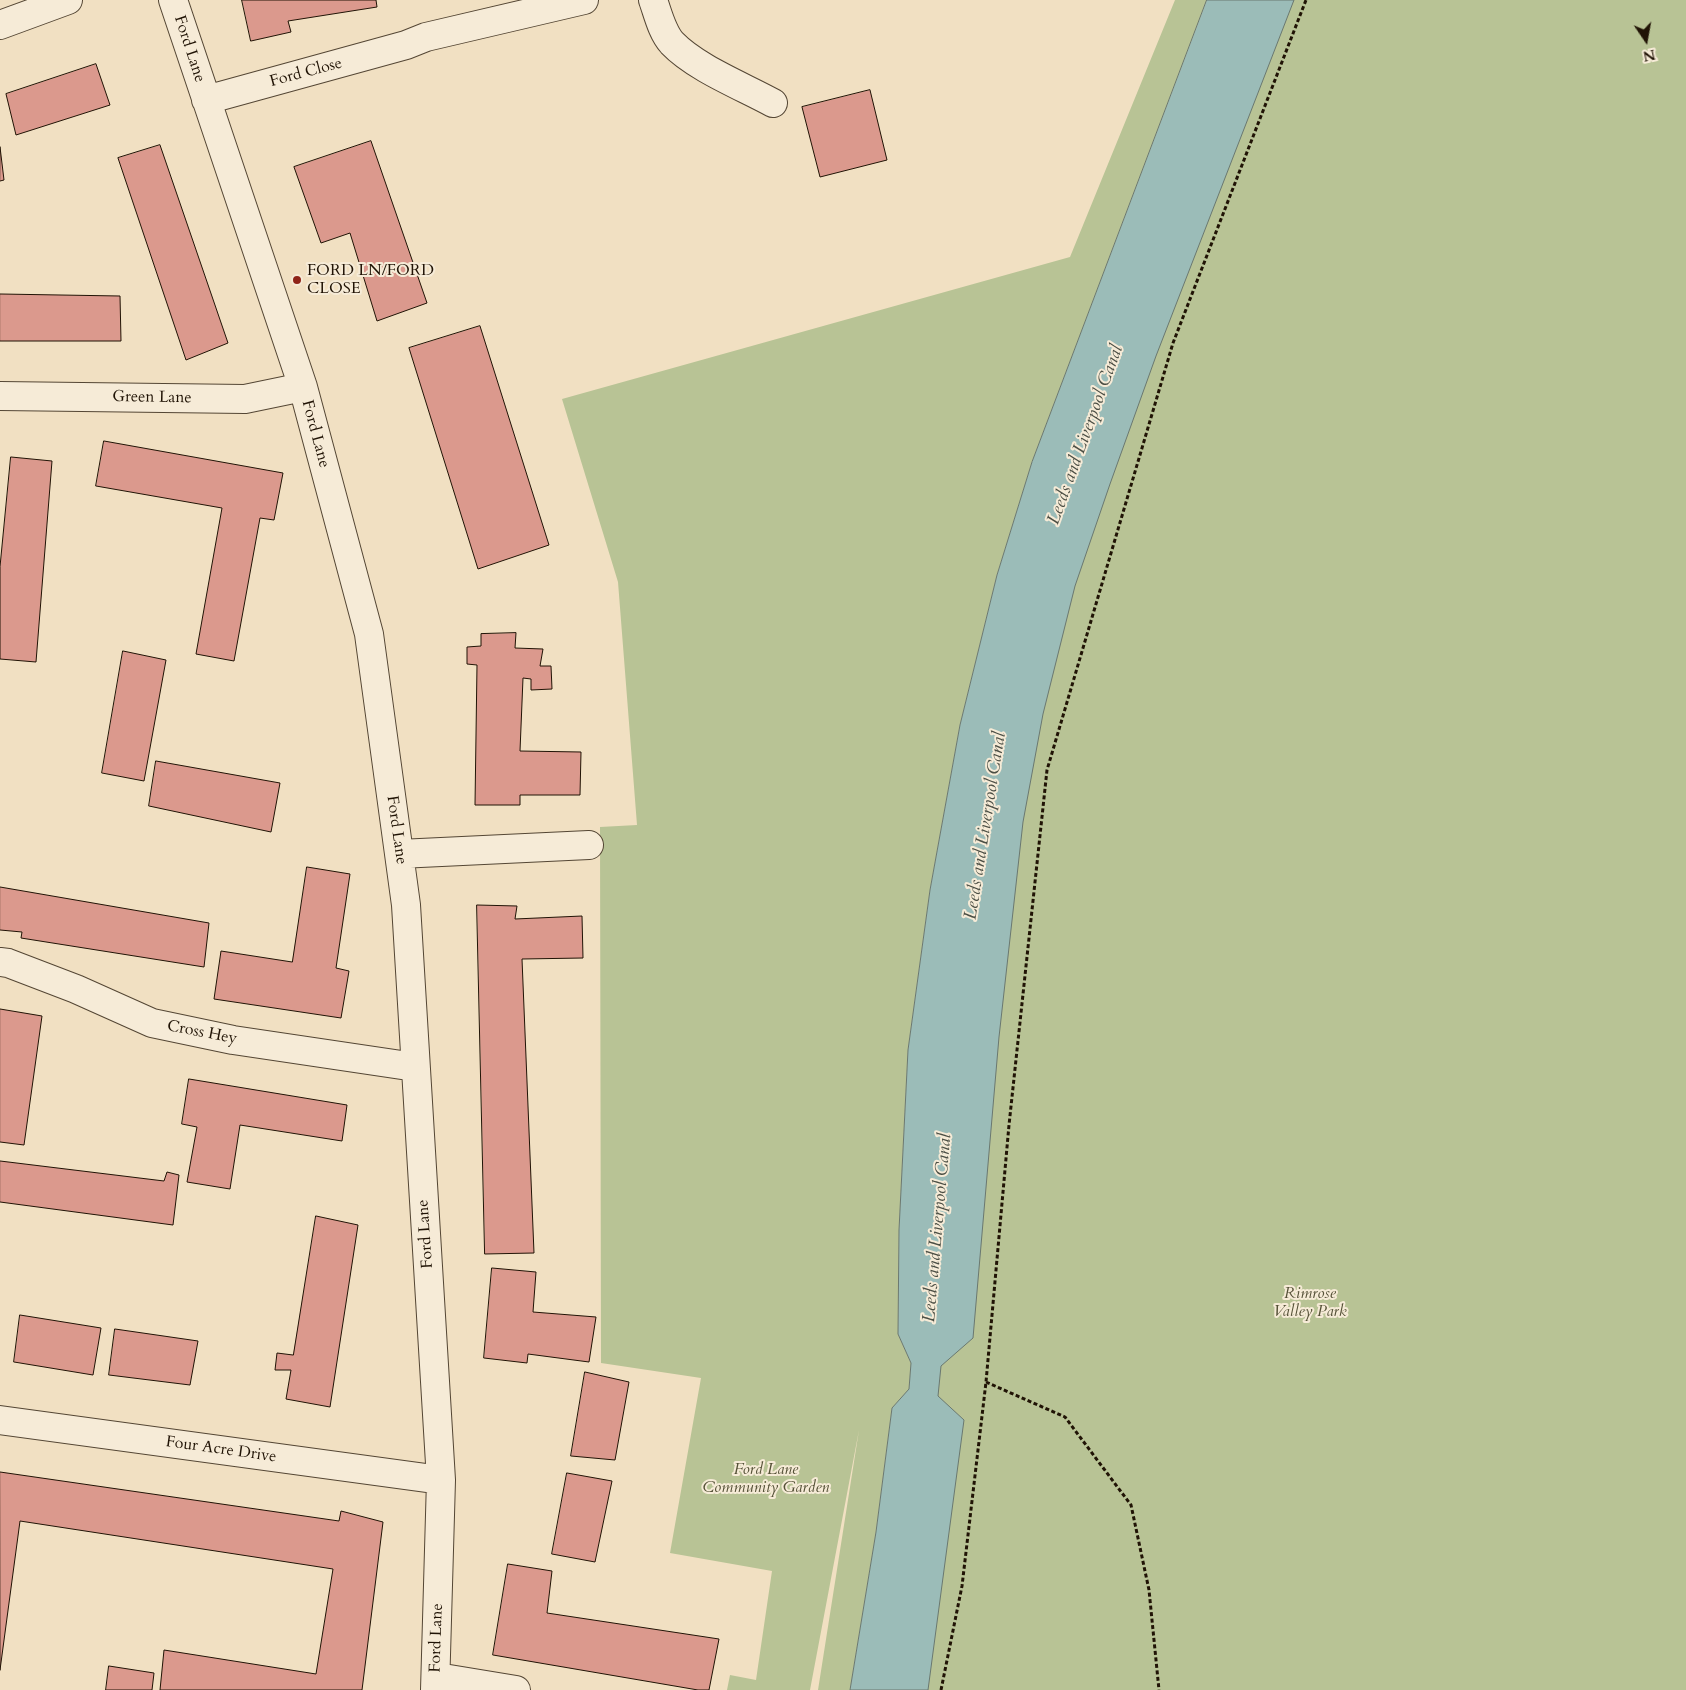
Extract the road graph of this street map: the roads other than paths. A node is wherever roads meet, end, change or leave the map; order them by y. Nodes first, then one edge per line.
1 (68, 0) edge
2 (173, 0) edge
3 (584, 0) edge
4 (653, 0) edge
5 (0, 25) edge
6 (206, 100) junction
7 (773, 103) dead end
8 (303, 387) junction
9 (0, 396) edge
10 (589, 845) dead end
11 (399, 854) junction
12 (0, 962) edge
13 (415, 1067) junction
14 (0, 1420) edge
15 (441, 1480) junction
16 (436, 1683) edge
17 (516, 1690) edge

1 - 5 street
2 - 6 street, Ford Lane
3 - 6 street, Ford Close
4 - 7 street
6 - 8 street, Ford Lane
8 - 9 street, Green Lane
8 - 11 street, Ford Lane
10 - 11 street
11 - 13 street, Ford Lane
12 - 13 street, Cross Hey
13 - 15 street, Ford Lane
14 - 15 street, Four Acre Drive
15 - 16 street, Ford Lane
16 - 17 street

